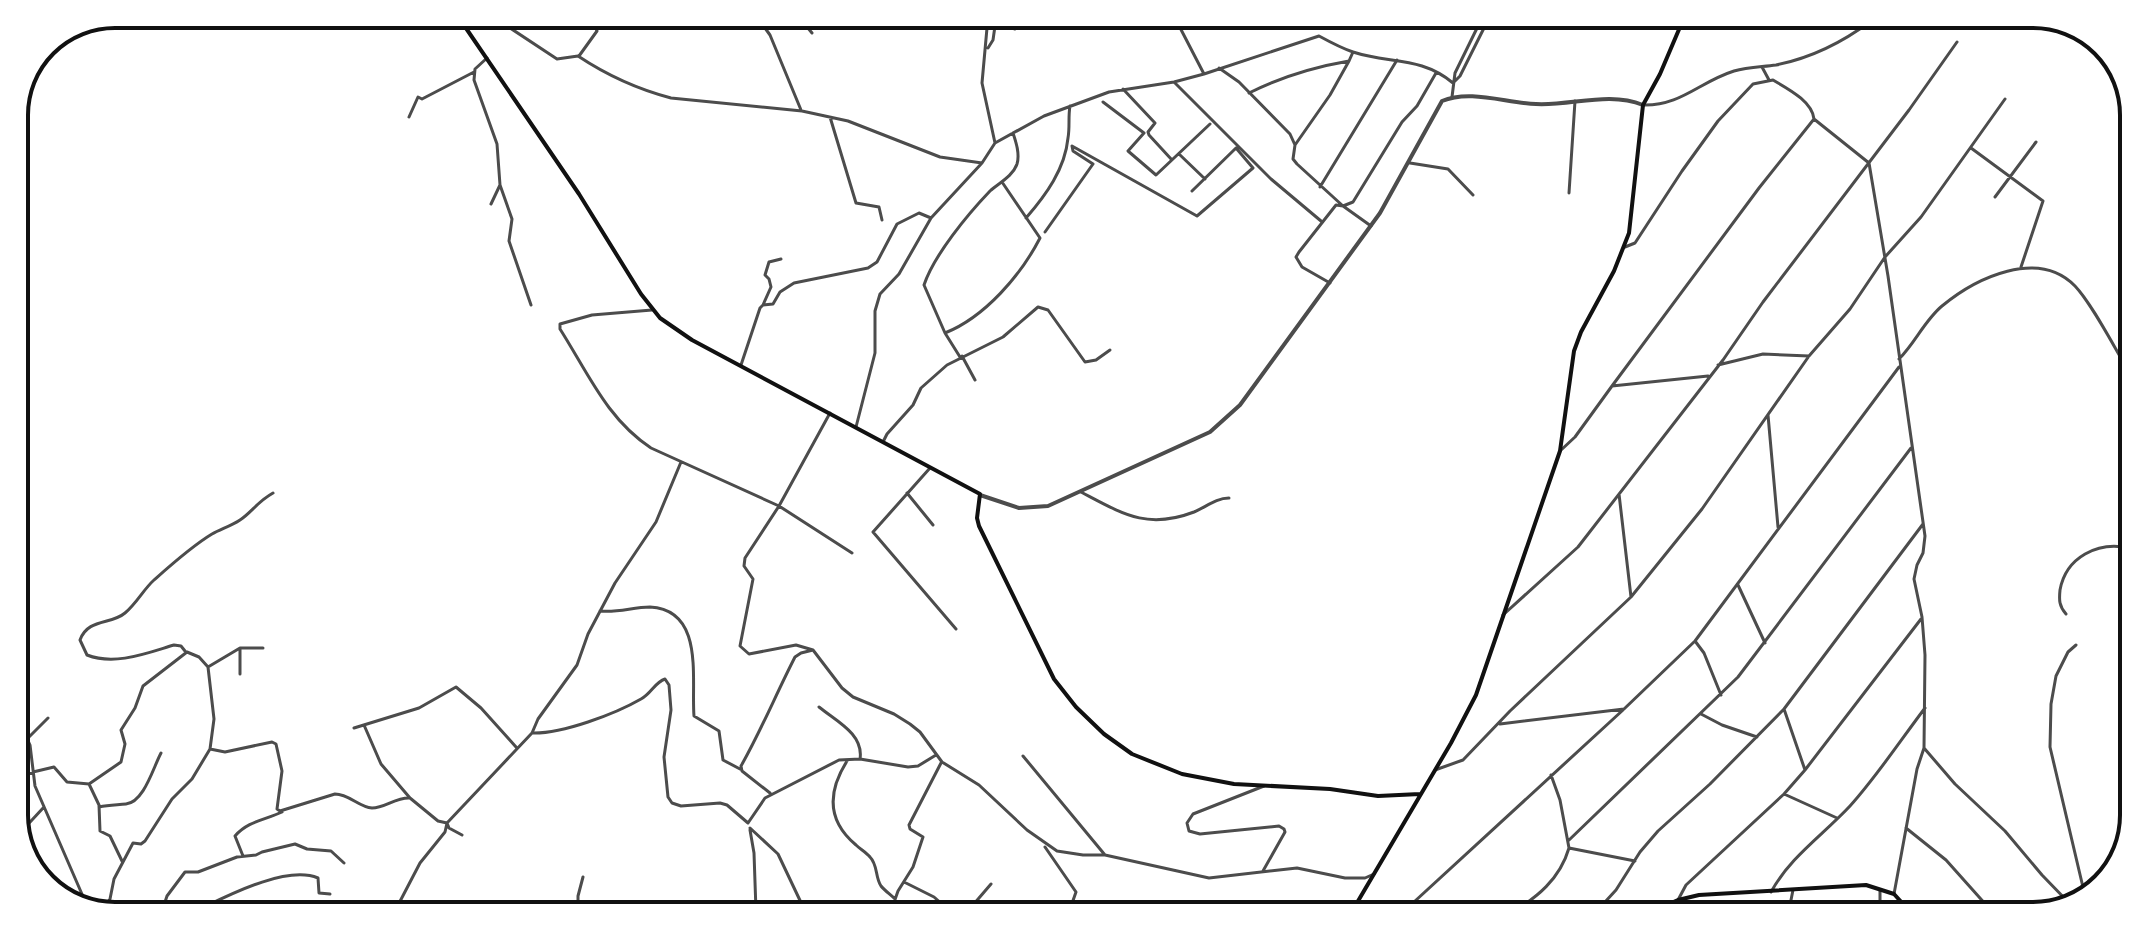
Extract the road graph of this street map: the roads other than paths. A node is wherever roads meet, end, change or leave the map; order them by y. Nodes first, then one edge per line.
1 (466, 28) edge
2 (510, 28) edge
3 (596, 28) edge
4 (765, 28) edge
5 (808, 28) edge
6 (987, 28) edge
7 (995, 28) edge
8 (1180, 28) edge
9 (1477, 28) edge
10 (1484, 28) edge
11 (1680, 28) edge
12 (1859, 28) edge
13 (812, 33) dead end
14 (1957, 42) dead end
15 (986, 51) junction
16 (1353, 52) junction
17 (578, 56) junction
18 (487, 58) junction
19 (1398, 60) junction
20 (1349, 61) junction
21 (1762, 67) junction
22 (1219, 68) junction
23 (1436, 71) junction
24 (475, 72) junction
25 (1204, 74) junction
26 (1769, 80) junction
27 (1174, 82) junction
28 (1453, 83) junction
29 (1123, 89) junction
30 (1249, 93) junction
31 (1452, 97) junction
32 (2005, 99) dead end
33 (1576, 101) junction
34 (1103, 102) dead end
35 (1643, 105) junction
36 (1070, 106) junction
37 (802, 111) junction
38 (409, 117) dead end
39 (830, 117) junction
40 (1814, 119) junction
41 (1210, 124) dead end
42 (1013, 133) junction
43 (2036, 142) dead end
44 (995, 143) junction
45 (1295, 145) junction
46 (1971, 148) junction
47 (1179, 154) junction
48 (1172, 160) junction
49 (982, 163) junction
50 (1410, 163) junction
51 (1869, 163) junction
52 (2011, 178) junction
53 (1205, 179) junction
54 (1002, 182) junction
55 (500, 185) junction
56 (1320, 187) junction
57 (1192, 191) dead end
58 (1569, 193) dead end
59 (1473, 195) dead end
60 (1995, 197) dead end
61 (491, 204) dead end
62 (1343, 206) junction
63 (931, 218) junction
64 (1026, 218) junction
65 (882, 220) dead end
66 (1321, 221) junction
67 (1371, 226) junction
68 (1045, 232) dead end
69 (1625, 247) junction
70 (1885, 257) junction
71 (781, 259) dead end
72 (2020, 268) junction
73 (1330, 283) junction
74 (531, 305) dead end
75 (763, 305) junction
76 (652, 310) junction
77 (945, 333) junction
78 (1110, 350) dead end
79 (961, 356) junction
80 (1809, 356) junction
81 (2120, 357) edge
82 (1899, 359) junction
83 (1718, 365) junction
84 (740, 366) junction
85 (1900, 366) junction
86 (1710, 375) junction
87 (975, 380) dead end
88 (1612, 386) junction
89 (830, 413) junction
90 (1768, 415) junction
91 (856, 427) junction
92 (883, 442) junction
93 (1911, 448) junction
94 (1560, 451) junction
95 (681, 462) junction
96 (930, 468) junction
97 (1081, 492) junction
98 (273, 493) dead end
99 (907, 493) junction
100 (980, 494) junction
101 (1619, 494) junction
102 (1229, 498) dead end
103 (779, 506) junction
104 (1924, 522) junction
105 (933, 525) dead end
106 (1778, 527) junction
107 (2120, 548) edge
108 (852, 553) dead end
109 (1737, 584) junction
110 (1631, 597) junction
111 (600, 611) junction
112 (2066, 614) dead end
113 (1503, 615) junction
114 (1922, 617) junction
115 (956, 629) dead end
116 (1695, 641) junction
117 (1765, 643) junction
118 (2076, 645) dead end
119 (240, 648) junction
120 (263, 648) dead end
121 (813, 650) junction
122 (187, 652) junction
123 (208, 667) junction
124 (240, 674) dead end
125 (1721, 695) junction
126 (819, 707) dead end
127 (1925, 707) junction
128 (1624, 709) junction
129 (1784, 709) junction
130 (1701, 714) junction
131 (48, 718) dead end
132 (363, 724) junction
133 (1500, 724) junction
134 (354, 728) dead end
135 (532, 733) junction
136 (1757, 737) junction
137 (28, 738) joint
138 (518, 748) junction
139 (1924, 748) junction
140 (210, 749) junction
141 (161, 753) dead end
142 (936, 755) junction
143 (1023, 756) dead end
144 (848, 758) junction
145 (860, 759) junction
146 (942, 762) junction
147 (740, 769) junction
148 (1435, 770) junction
149 (1805, 770) junction
150 (33, 772) junction
151 (28, 774) edge
152 (1551, 775) junction
153 (89, 784) junction
154 (1268, 785) junction
155 (771, 794) junction
156 (1420, 794) junction
157 (1784, 794) junction
158 (410, 798) junction
159 (44, 807) junction
160 (99, 807) junction
161 (282, 812) junction
162 (1837, 818) junction
163 (447, 823) junction
164 (29, 824) edge
165 (749, 825) junction
166 (1906, 828) junction
167 (462, 835) dead end
168 (1568, 841) junction
169 (1043, 844) junction
170 (1569, 848) junction
171 (1105, 855) junction
172 (243, 856) junction
173 (1635, 861) junction
174 (122, 862) junction
175 (344, 863) dead end
176 (1263, 872) junction
177 (1376, 873) junction
178 (583, 877) dead end
179 (904, 882) junction
180 (991, 884) dead end
181 (2083, 886) edge
182 (1880, 888) junction
183 (1793, 890) junction
184 (1771, 892) junction
185 (330, 894) dead end
186 (1894, 894) junction
187 (82, 895) edge
188 (2062, 896) edge
189 (895, 899) junction
190 (1678, 900) junction
191 (108, 901) edge
192 (165, 902) edge
193 (215, 902) edge
194 (400, 902) edge
195 (578, 902) edge
196 (756, 902) edge
197 (801, 902) edge
198 (894, 902) edge
199 (940, 902) edge
200 (976, 902) edge
201 (1072, 902) edge
202 (1358, 902) edge
203 (1414, 902) edge
204 (1527, 902) edge
205 (1605, 902) edge
206 (1673, 902) edge
207 (1791, 902) edge
208 (1880, 902) edge
209 (1901, 902) edge
210 (1984, 902) edge

1 - 18 main road
2 - 17 street
3 - 17 street
4 - 37 street
5 - 13 street
6 - 15 street
7 - 15 street
8 - 25 street
9 - 28 street
10 - 28 street
11 - 35 main road
12 - 21 street
14 - 51 street
15 - 44 street
16 - 19 street
16 - 20 street
16 - 22 street
17 - 37 street
18 - 24 street
18 - 76 main road
19 - 23 street
19 - 56 street
20 - 30 street
20 - 45 street
21 - 26 street
21 - 35 street
22 - 25 street
22 - 30 street
23 - 28 street
23 - 62 street
24 - 38 street
24 - 55 street
25 - 27 street
26 - 40 street
26 - 69 street
27 - 29 street
27 - 66 street
28 - 31 street
29 - 36 street
29 - 48 street
30 - 45 street
31 - 33 street
31 - 50 street
32 - 46 street
33 - 35 street
33 - 58 street
34 - 48 street
35 - 69 main road
36 - 42 street
36 - 64 street
37 - 39 street
39 - 49 street
39 - 65 street
40 - 51 street
40 - 88 street
41 - 47 street
42 - 44 street
42 - 54 street
43 - 52 street
44 - 49 street
45 - 56 street
46 - 52 street
46 - 70 street
47 - 48 street
47 - 53 street
49 - 63 street
50 - 59 street
50 - 67 street
51 - 70 street
51 - 83 street
52 - 60 street
52 - 72 street
53 - 57 street
53 - 68 street
54 - 64 street
54 - 77 street
55 - 61 street
55 - 74 street
56 - 62 street
62 - 66 street
62 - 67 street
63 - 75 street
63 - 91 street
64 - 77 street
66 - 73 street
67 - 73 street
69 - 94 main road
70 - 80 street
70 - 82 street
71 - 75 street
72 - 81 street
72 - 82 street
73 - 97 street
75 - 84 street
76 - 84 main road
76 - 95 street
77 - 79 street
78 - 79 street
79 - 87 street
79 - 92 street
80 - 83 street
80 - 90 street
82 - 85 street
83 - 86 street
84 - 89 main road
85 - 93 street
85 - 106 street
86 - 88 street
86 - 101 street
88 - 94 street
89 - 91 main road
89 - 103 street
90 - 106 street
90 - 110 street
91 - 92 main road
92 - 96 main road
93 - 104 street
93 - 117 street
94 - 113 main road
95 - 103 street
95 - 111 street
96 - 99 street
96 - 100 main road
97 - 100 street
97 - 102 street
98 - 122 street
99 - 105 street
99 - 115 street
100 - 154 main road
101 - 110 street
101 - 113 street
103 - 108 street
103 - 121 street
104 - 114 street
104 - 129 street
106 - 109 street
107 - 112 street
109 - 116 street
109 - 117 street
110 - 133 street
111 - 135 street
111 - 147 street
113 - 148 main road
114 - 127 street
114 - 149 street
116 - 125 street
116 - 128 street
117 - 125 street
118 - 181 street
119 - 120 street
119 - 123 street
119 - 124 street
121 - 142 street
121 - 147 street
122 - 123 street
122 - 153 street
123 - 140 street
125 - 130 street
126 - 145 street
127 - 139 street
127 - 162 street
128 - 133 street
128 - 152 street
129 - 136 street
129 - 149 street
130 - 136 street
130 - 168 street
131 - 137 street
132 - 134 street
132 - 138 street
132 - 158 street
133 - 148 street
135 - 138 street
135 - 165 street
136 - 173 street
137 - 150 street
138 - 163 street
139 - 166 street
139 - 188 street
140 - 161 street
140 - 174 street
141 - 160 street
142 - 145 street
142 - 146 street
143 - 171 street
144 - 145 street
144 - 155 street
144 - 189 street
146 - 169 street
146 - 179 street
147 - 155 street
148 - 156 main road
149 - 157 street
150 - 151 street
150 - 153 street
150 - 159 street
152 - 168 street
152 - 203 street
153 - 160 street
154 - 156 main road
154 - 176 street
155 - 165 street
156 - 177 main road
157 - 162 street
157 - 190 street
158 - 161 street
158 - 163 street
159 - 164 street
159 - 187 street
160 - 174 street
161 - 172 street
162 - 184 street
163 - 167 street
163 - 194 street
165 - 196 street
165 - 197 street
166 - 186 street
166 - 210 street
168 - 170 street
169 - 171 street
169 - 201 street
170 - 173 street
170 - 204 street
171 - 176 street
172 - 175 street
172 - 192 street
173 - 205 street
174 - 191 street
176 - 177 street
177 - 202 main road
178 - 195 street
179 - 189 street
179 - 199 street
180 - 200 street
182 - 183 main road
182 - 186 main road
182 - 208 street
183 - 184 main road
183 - 207 street
184 - 190 main road
185 - 193 street
186 - 209 main road
189 - 198 street
190 - 206 main road

